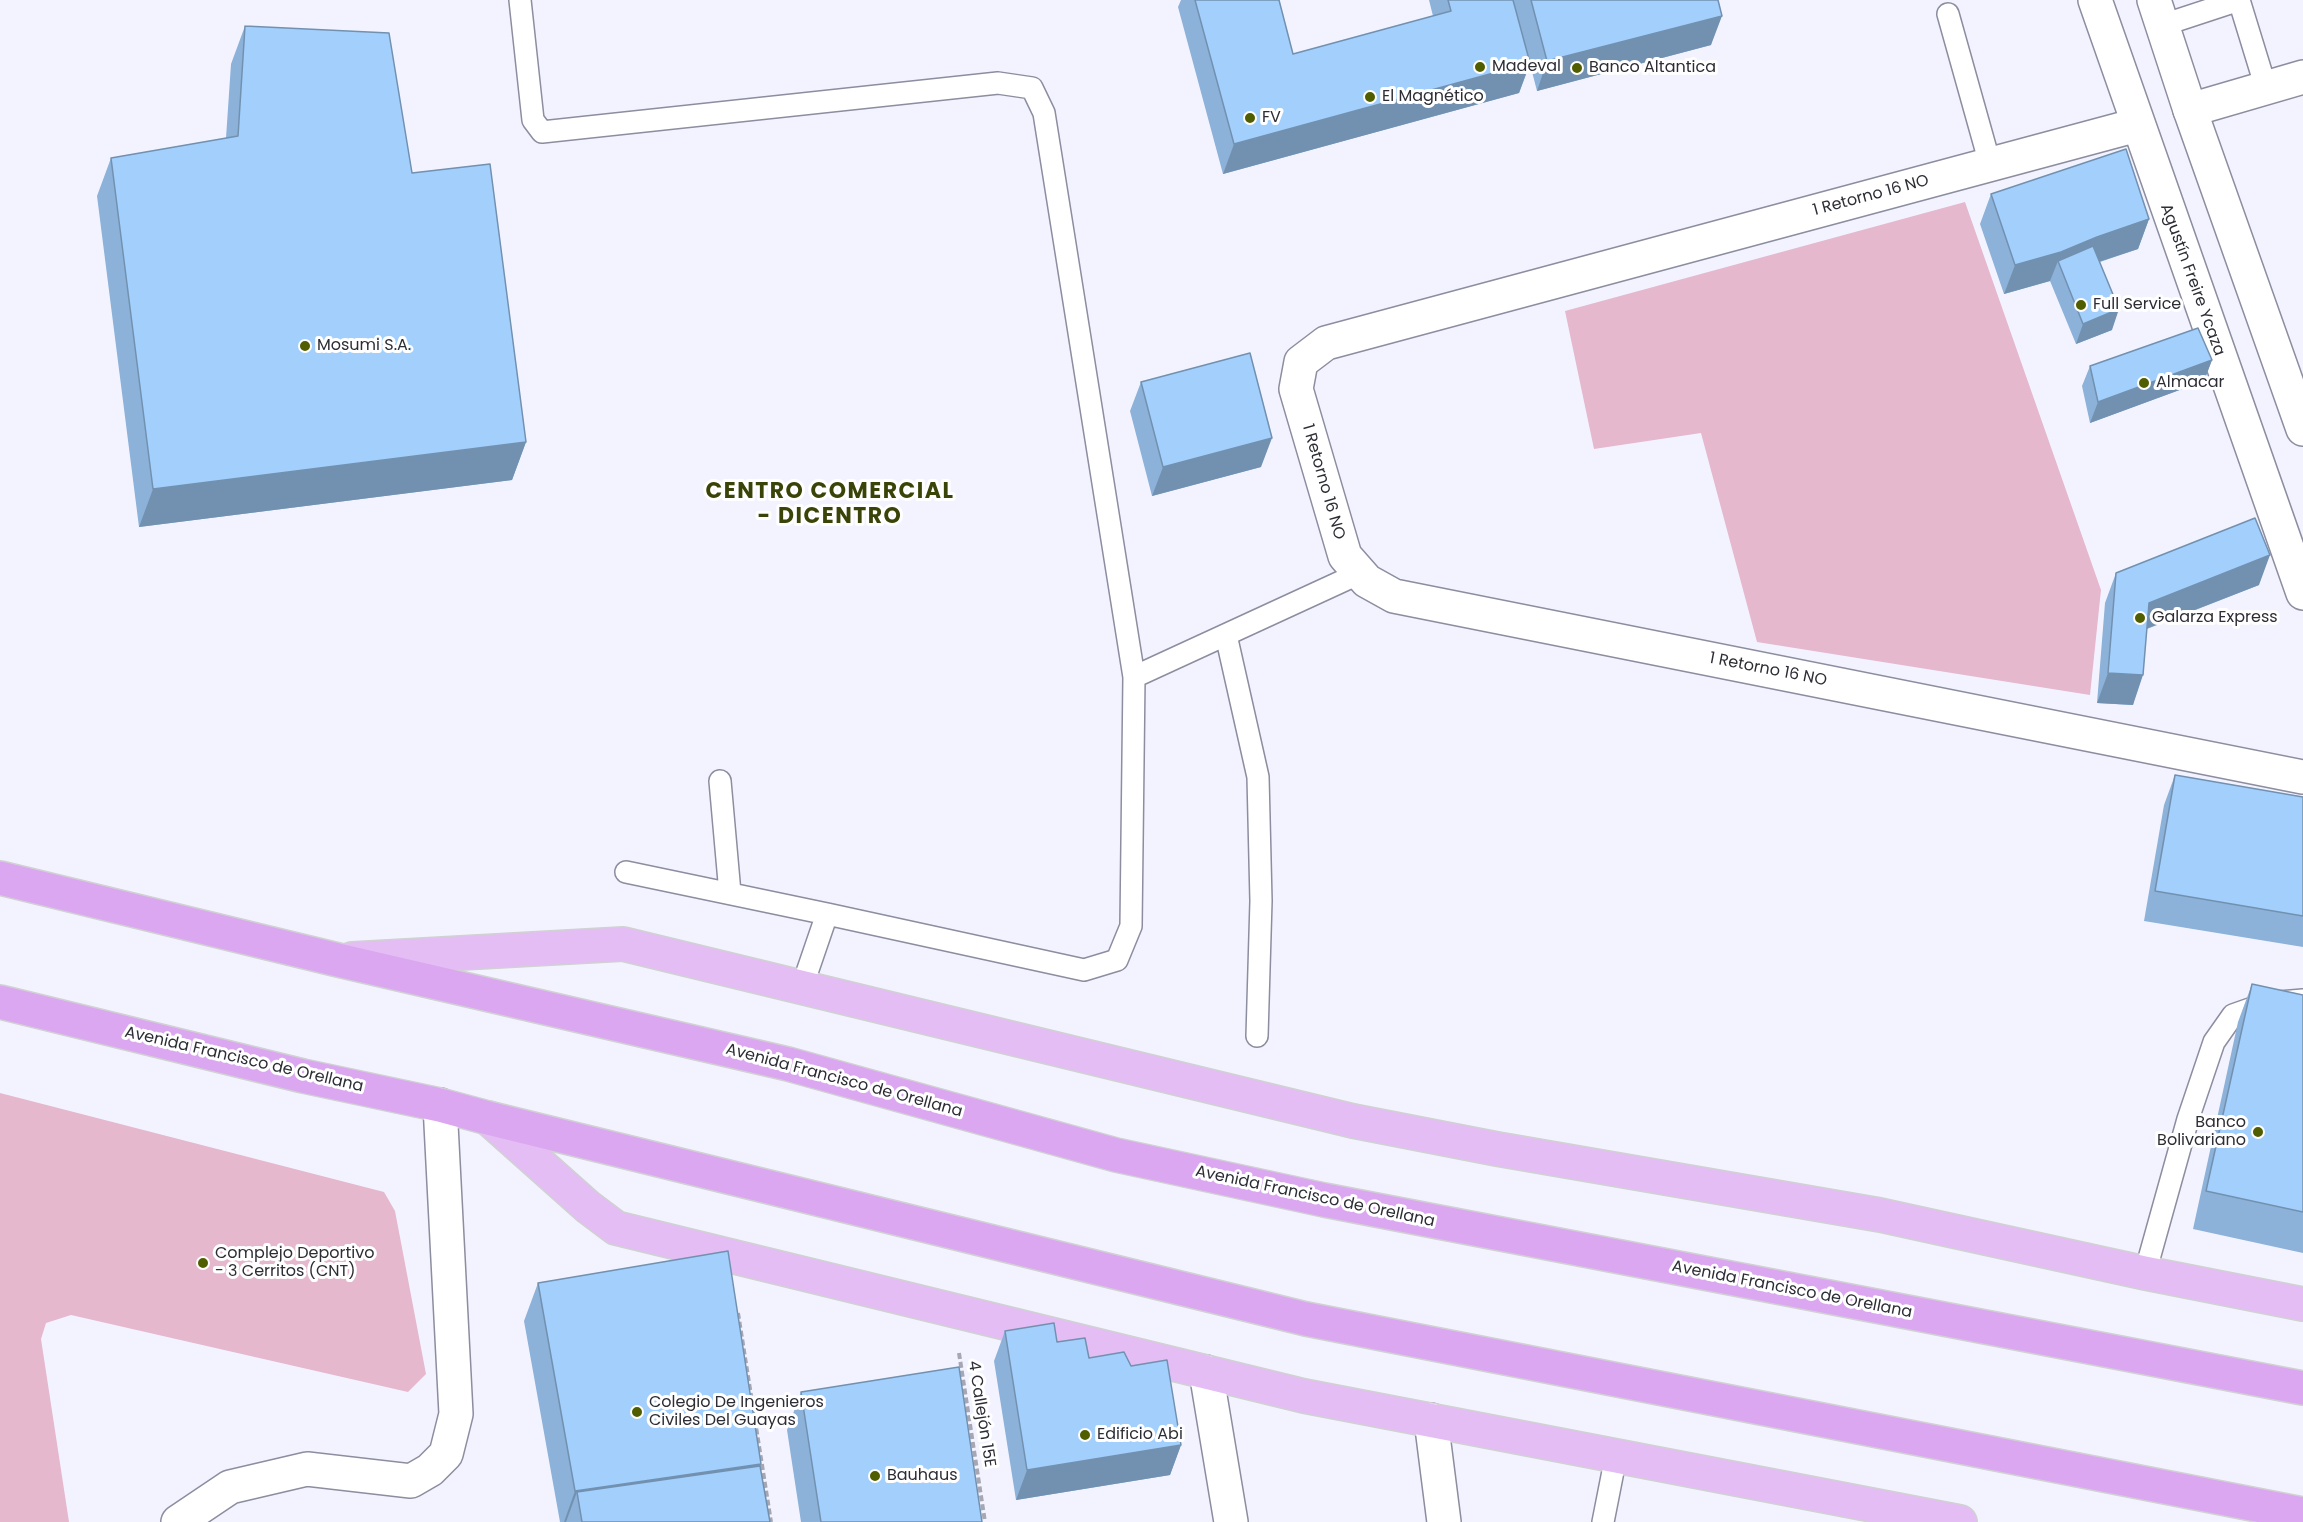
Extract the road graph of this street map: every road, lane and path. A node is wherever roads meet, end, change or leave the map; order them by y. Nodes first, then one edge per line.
1 (520, 0) edge
2 (2095, 0) edge
3 (2239, 0) edge
4 (2158, 13) edge
5 (1948, 14) dead end
6 (2303, 77) edge
7 (2266, 88) junction
8 (2190, 110) junction
9 (2137, 125) junction
10 (1990, 164) junction
11 (2303, 429) edge
12 (1360, 573) junction
13 (2303, 593) edge
14 (1226, 635) junction
15 (1134, 677) junction
16 (2303, 777) edge
17 (720, 781) dead end
18 (626, 872) dead end
19 (0, 878) edge
20 (730, 893) junction
21 (827, 914) junction
22 (338, 960) junction
23 (802, 987) junction
24 (2303, 1000) edge
25 (0, 1002) edge
26 (1257, 1036) dead end
27 (440, 1105) junction
28 (488, 1118) junction
29 (729, 1256) junction
30 (2145, 1273) junction
31 (2303, 1304) edge
32 (953, 1311) junction
33 (1206, 1372) junction
34 (2303, 1388) edge
35 (1431, 1420) junction
36 (1616, 1456) junction
37 (2303, 1514) edge
38 (178, 1522) edge
39 (771, 1522) edge
40 (985, 1522) edge
41 (1231, 1522) edge
42 (1444, 1522) edge
43 (1603, 1522) edge
44 (1960, 1522) edge

1 - 15 lane
2 - 9 street, Agustín Freire Ycaza
3 - 4 lane
3 - 7 lane
4 - 8 street
5 - 10 lane
6 - 7 street
7 - 8 street
8 - 11 street
9 - 10 street, 1 Retorno 16 NO
9 - 13 street, Agustín Freire Ycaza
10 - 12 street, 1 Retorno 16 NO
12 - 14 lane
12 - 16 street, 1 Retorno 16 NO
14 - 15 lane
14 - 26 lane
15 - 21 lane
17 - 20 lane
18 - 20 lane
19 - 22 highway, Avenida Francisco de Orellana
20 - 21 lane
21 - 23 lane
22 - 23 main road, Avenida Francisco de Orellana
22 - 34 highway, Avenida Francisco de Orellana
23 - 30 main road, Avenida Francisco de Orellana
24 - 30 lane
25 - 27 highway, Avenida Francisco de Orellana
27 - 28 highway, Avenida Francisco de Orellana
27 - 38 street
28 - 29 main road, Avenida Francisco de Orellana
28 - 37 highway, Avenida Francisco de Orellana
29 - 32 main road, Avenida Francisco de Orellana
29 - 39 path
30 - 31 main road, Avenida Francisco de Orellana
32 - 33 main road, Avenida Francisco de Orellana
32 - 40 path, 4 Callejón 15E
33 - 35 main road, Avenida Francisco de Orellana
33 - 41 street
35 - 36 main road, Avenida Francisco de Orellana
35 - 42 street
36 - 43 lane
36 - 44 main road, Avenida Francisco de Orellana

